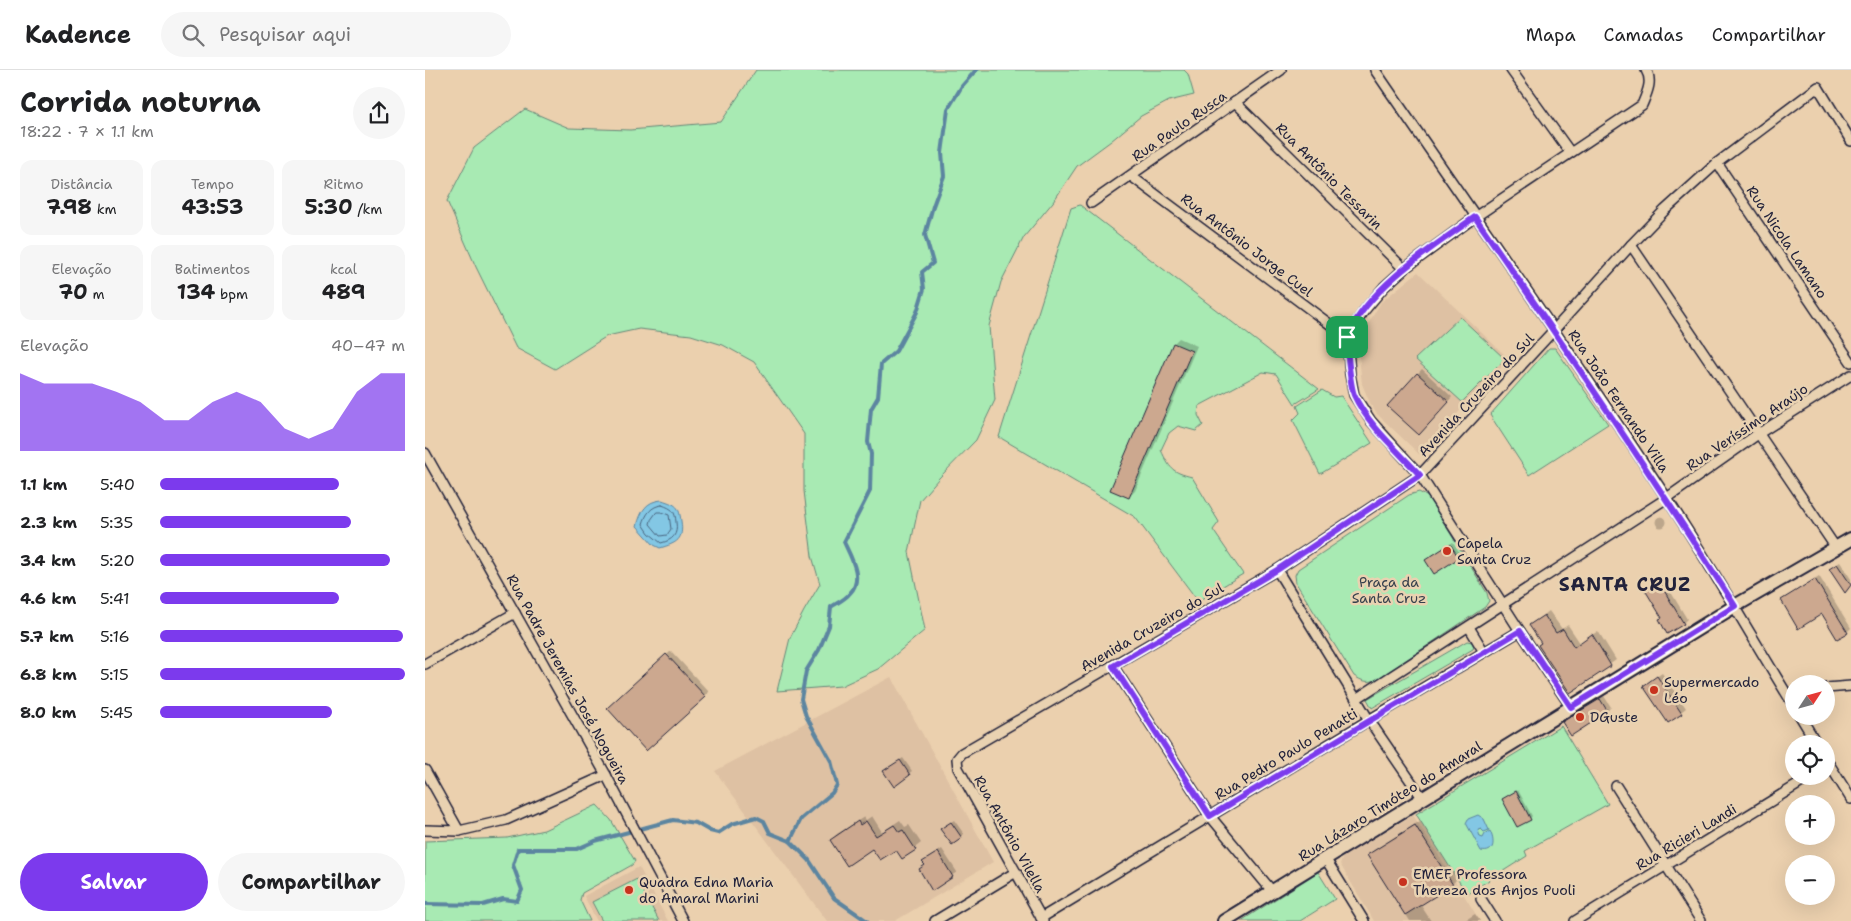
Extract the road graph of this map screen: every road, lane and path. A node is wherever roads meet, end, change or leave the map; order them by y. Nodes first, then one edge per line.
1 (1281, 70) edge
2 (1375, 70) edge
3 (1511, 70) edge
4 (1646, 70) edge
5 (1235, 102) junction
6 (1851, 140) edge
7 (1570, 152) junction
8 (1717, 163) junction
9 (1131, 176) junction
10 (1091, 203) dead end
11 (1475, 217) junction
12 (1631, 245) junction
13 (1404, 268) junction
14 (1554, 330) junction
15 (1347, 337) junction
16 (1851, 362) edge
17 (1851, 375) edge
18 (1758, 434) junction
19 (426, 456) edge
20 (1420, 475) junction
21 (1667, 498) junction
22 (1851, 539) edge
23 (1836, 548) junction
24 (1277, 570) junction
25 (1503, 604) junction
26 (1735, 606) junction
27 (515, 613) junction
28 (1469, 627) junction
29 (1520, 631) junction
30 (1484, 652) junction
31 (425, 664) edge
32 (1113, 666) junction
33 (1785, 686) edge
34 (1851, 686) edge
35 (1835, 687) edge
36 (1356, 699) junction
37 (1571, 707) junction
38 (1369, 720) junction
39 (957, 759) joint
40 (425, 770) edge
41 (606, 774) junction
42 (1835, 775) edge
43 (1797, 785) edge
44 (1615, 786) dead end
45 (1423, 799) junction
46 (1851, 799) edge
47 (1210, 816) junction
48 (425, 830) edge
49 (459, 831) junction
50 (1325, 858) junction
51 (1666, 865) junction
52 (1016, 872) junction
53 (1272, 892) junction
54 (1481, 899) dead end
55 (1042, 919) edge
56 (683, 921) edge
57 (935, 921) edge
58 (1226, 921) edge
59 (1364, 921) edge
60 (1495, 921) edge
61 (1575, 921) edge
62 (1701, 921) edge

1 - 5 street, Rua Paulo Rusca
2 - 11 street, Rua João Fernando Villa
3 - 7 street
4 - 7 street
5 - 9 street, Rua Paulo Rusca
5 - 13 street, Rua Antônio Tessarin
6 - 8 street, Avenida Cruzeiro do Sul
7 - 11 street
8 - 12 street, Avenida Cruzeiro do Sul
8 - 16 street, Rua Nicola Lamano
9 - 10 street, Rua Paulo Rusca
9 - 15 street, Rua Antônio Jorge Cuel
11 - 13 street
11 - 14 street, Rua João Fernando Villa
12 - 14 street, Avenida Cruzeiro do Sul
12 - 18 street
13 - 15 street
14 - 20 street, Avenida Cruzeiro do Sul
14 - 21 street, Rua João Fernando Villa
15 - 20 street
17 - 18 street, Rua Veríssimo Araújo
18 - 21 street, Rua Veríssimo Araújo
18 - 23 street
19 - 27 street, Rua Padre Jeremias José Nogueira
20 - 24 street, Avenida Cruzeiro do Sul
20 - 25 street
21 - 25 street, Rua Veríssimo Araújo
21 - 26 street, Rua João Fernando Villa
22 - 23 main road, Rua Lázaro Timóteo do Amaral
23 - 26 main road, Rua Lázaro Timóteo do Amaral
24 - 32 street, Avenida Cruzeiro do Sul
24 - 36 street
25 - 28 street, Rua Veríssimo Araújo
25 - 29 street
26 - 33 street, Rua João Fernando Villa
26 - 37 main road, Rua Lázaro Timóteo do Amaral
27 - 31 street
27 - 41 street, Rua Padre Jeremias José Nogueira
28 - 30 street
28 - 36 street, Rua Veríssimo Araújo
29 - 30 street, Rua Pedro Paulo Penatti
29 - 37 street
30 - 38 street, Rua Pedro Paulo Penatti
32 - 39 street, Avenida Cruzeiro do Sul
32 - 47 street
34 - 35 street
36 - 38 street
37 - 45 main road, Rua Lázaro Timóteo do Amaral
38 - 45 street
38 - 47 street, Rua Pedro Paulo Penatti
39 - 52 street, Rua Antônio Vilella
40 - 49 street
41 - 49 street
41 - 56 street, Rua Padre Jeremias José Nogueira
42 - 46 street
43 - 51 street, Rua Ricieri Landi
44 - 51 street
45 - 50 main road, Rua Lázaro Timóteo do Amaral
47 - 53 street
47 - 55 street, Rua Pedro Paulo Penatti
48 - 49 street
50 - 53 main road, Rua Lázaro Timóteo do Amaral
50 - 59 street
51 - 61 street, Rua Ricieri Landi
51 - 62 street
52 - 55 street, Rua Antônio Vilella
52 - 57 street
53 - 58 main road, Rua Lázaro Timóteo do Amaral
54 - 60 street

